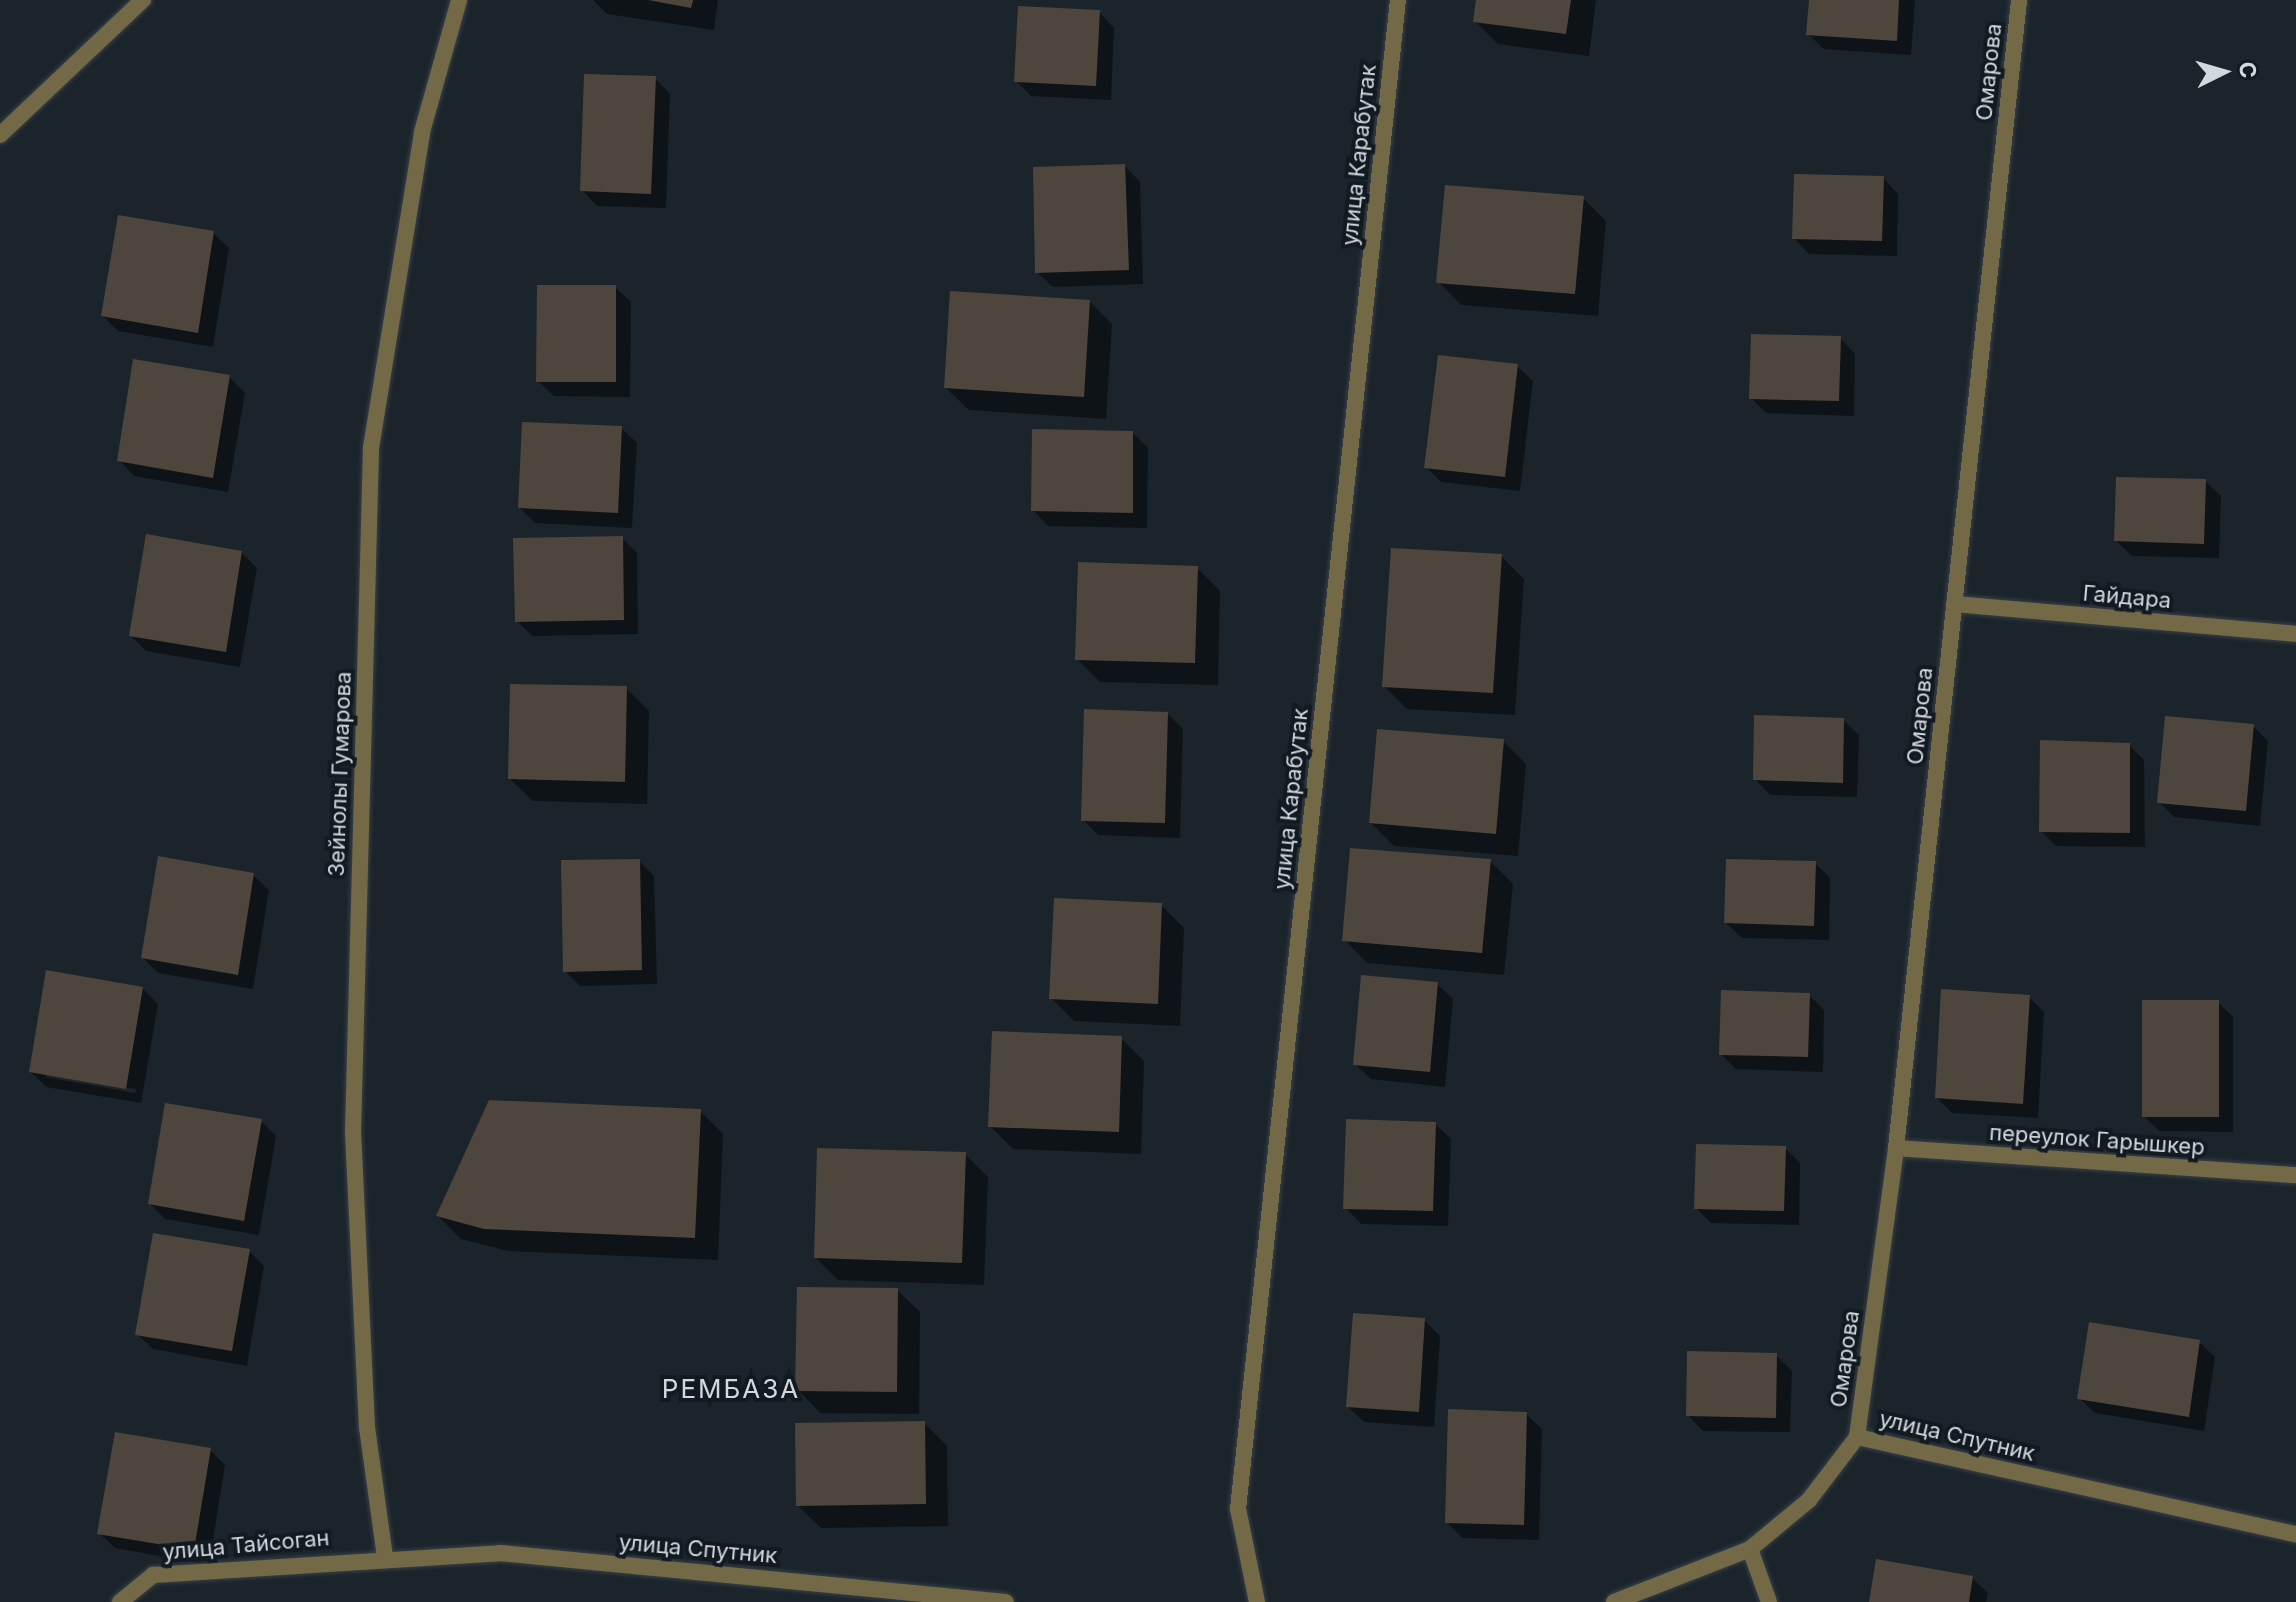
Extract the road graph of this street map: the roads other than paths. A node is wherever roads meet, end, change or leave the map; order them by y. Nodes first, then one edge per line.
1 (143, 0) edge
2 (459, 0) edge
3 (1398, 0) edge
4 (2019, 0) edge
5 (1, 131) edge
6 (1954, 604) junction
7 (2296, 634) edge
8 (1896, 1148) junction
9 (2296, 1175) edge
10 (1857, 1437) junction
11 (2296, 1534) edge
12 (1750, 1549) junction
13 (385, 1557) junction
14 (873, 1594) edge
15 (120, 1602) edge
16 (1006, 1602) edge
17 (1257, 1602) edge
18 (1614, 1602) edge
19 (1769, 1602) edge

1 - 5 street
2 - 13 street, Зейнолы Гумарова
3 - 17 street, улица Карабутак
4 - 6 street, Омарова
6 - 7 street, Гайдара
6 - 8 street, Омарова
8 - 9 street, переулок Гарышкер
8 - 10 street, Омарова
10 - 11 street, улица Спутник
10 - 12 street, улица Спутник
12 - 18 street, улица Спутник
12 - 19 street
13 - 14 street, улица Спутник
13 - 15 street, улица Тайсоган
14 - 16 street, улица Спутник

